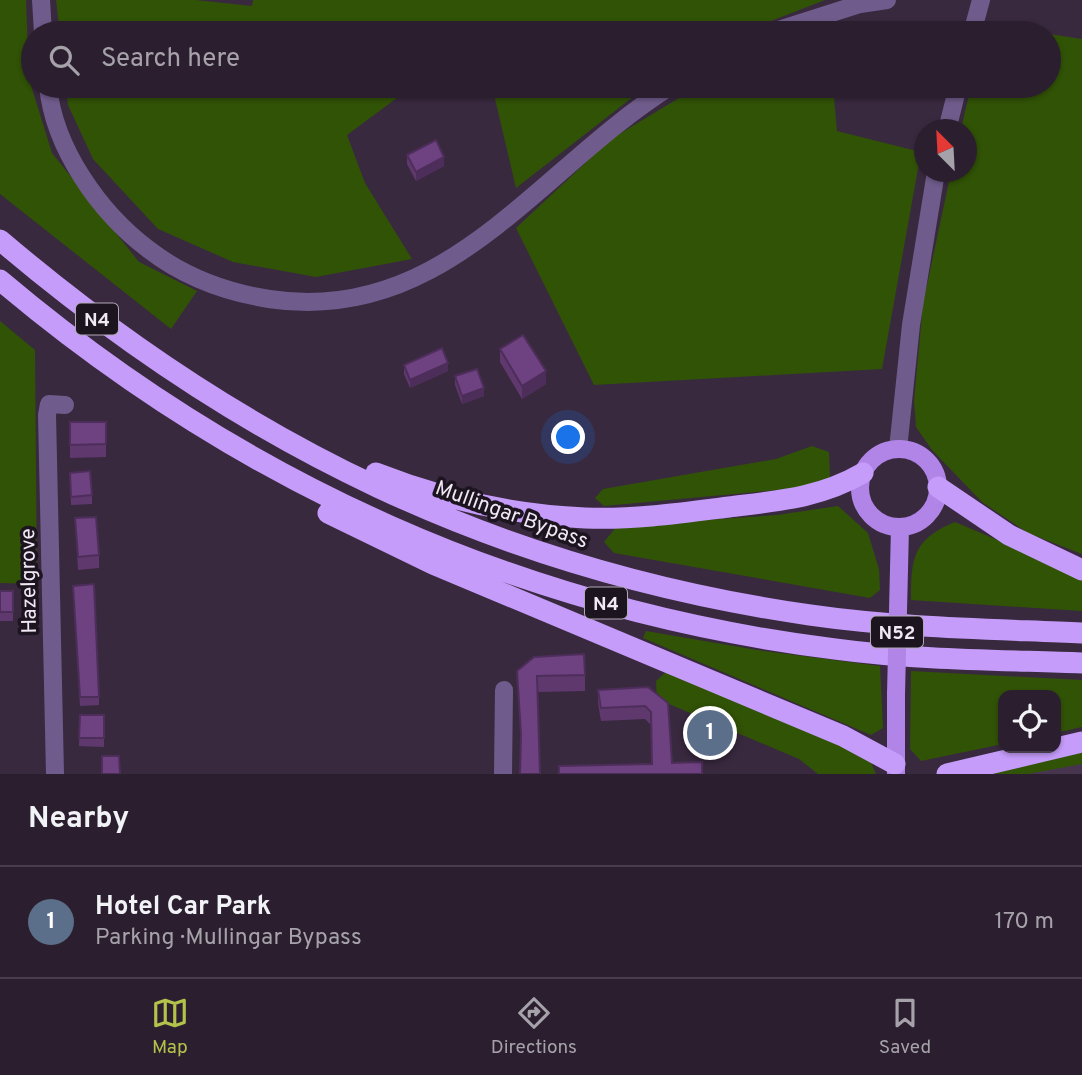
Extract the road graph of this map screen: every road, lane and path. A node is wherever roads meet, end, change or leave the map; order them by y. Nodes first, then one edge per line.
1 (41, 0) edge
2 (887, 0) edge
3 (981, 0) edge
4 (42, 21) edge
5 (807, 21) edge
6 (975, 21) edge
7 (51, 98) edge
8 (651, 98) edge
9 (955, 98) edge
10 (950, 119) edge
11 (934, 182) edge
12 (0, 240) edge
13 (0, 280) edge
14 (200, 391) junction
15 (65, 405) dead end
16 (168, 407) junction
17 (898, 449) junction
18 (863, 473) junction
19 (938, 487) junction
20 (901, 527) junction
21 (1082, 570) edge
22 (1082, 633) edge
23 (1082, 663) edge
24 (503, 690) dead end
25 (1082, 743) edge
26 (896, 769) edge
27 (55, 774) edge
28 (503, 774) edge
29 (947, 774) edge

1 - 4 street
2 - 5 street
3 - 6 street
7 - 8 street
9 - 10 street
11 - 17 street
12 - 14 highway, Mullingar Bypass / N4
13 - 16 highway, N4
14 - 18 highway, N4
14 - 22 highway, Mullingar Bypass / N4
15 - 27 street, Hazelgrove
16 - 23 highway, N4
16 - 26 highway, N4
17 - 18 main road
17 - 19 main road
18 - 20 main road
19 - 20 main road
19 - 21 highway
20 - 26 main road, N52, bridge
24 - 28 street
25 - 29 highway

